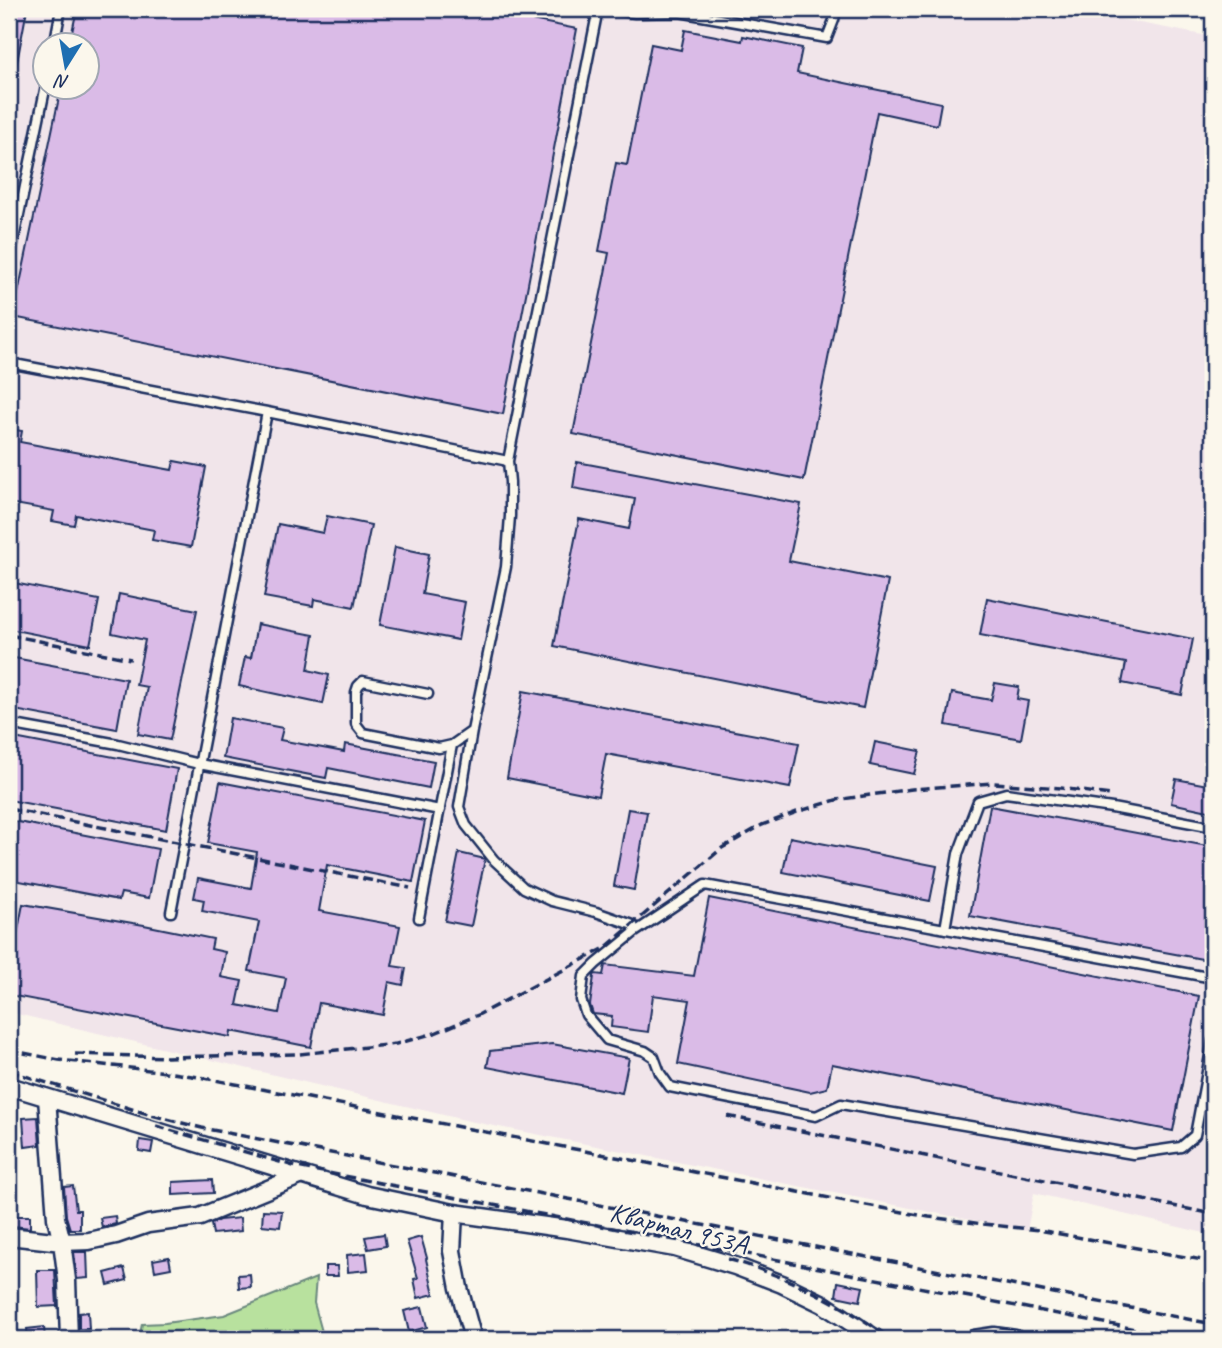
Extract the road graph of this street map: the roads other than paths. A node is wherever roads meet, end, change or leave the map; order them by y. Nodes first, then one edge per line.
1 (61, 9) edge
2 (598, 9) edge
3 (608, 9) edge
4 (690, 9) edge
5 (836, 9) edge
6 (680, 12) junction
7 (57, 32) edge
8 (42, 102) edge
9 (9, 263) edge
10 (9, 363) edge
11 (267, 412) junction
12 (508, 461) junction
13 (428, 694) dead end
14 (9, 724) edge
15 (472, 731) junction
16 (452, 745) junction
17 (199, 765) junction
18 (440, 810) junction
19 (1213, 827) edge
20 (171, 912) dead end
21 (419, 918) dead end
22 (945, 929) junction
23 (635, 932) junction
24 (1213, 978) edge
25 (1213, 1040) edge
26 (9, 1086) edge
27 (47, 1098) junction
28 (302, 1175) junction
29 (454, 1213) junction
30 (9, 1237) edge
31 (62, 1242) junction
32 (869, 1337) edge
33 (69, 1339) edge
34 (473, 1339) edge
35 (974, 1339) edge
36 (1015, 1339) edge

1 - 7 lane
2 - 12 lane
3 - 6 lane
4 - 6 lane
5 - 6 lane
8 - 9 lane
10 - 11 lane
11 - 12 lane
11 - 17 lane
12 - 15 lane
13 - 16 lane
14 - 17 lane
15 - 16 lane
15 - 23 lane
16 - 18 lane
17 - 18 lane
17 - 20 lane
18 - 21 lane
19 - 22 lane
22 - 23 lane
22 - 24 lane
23 - 25 lane
26 - 27 street, Квартал 953А
27 - 28 street, Квартал 953А
27 - 31 street
28 - 29 street, Квартал 953А
28 - 31 street
29 - 32 street, Квартал 953А
29 - 34 street
30 - 31 street
31 - 33 street
35 - 36 street

